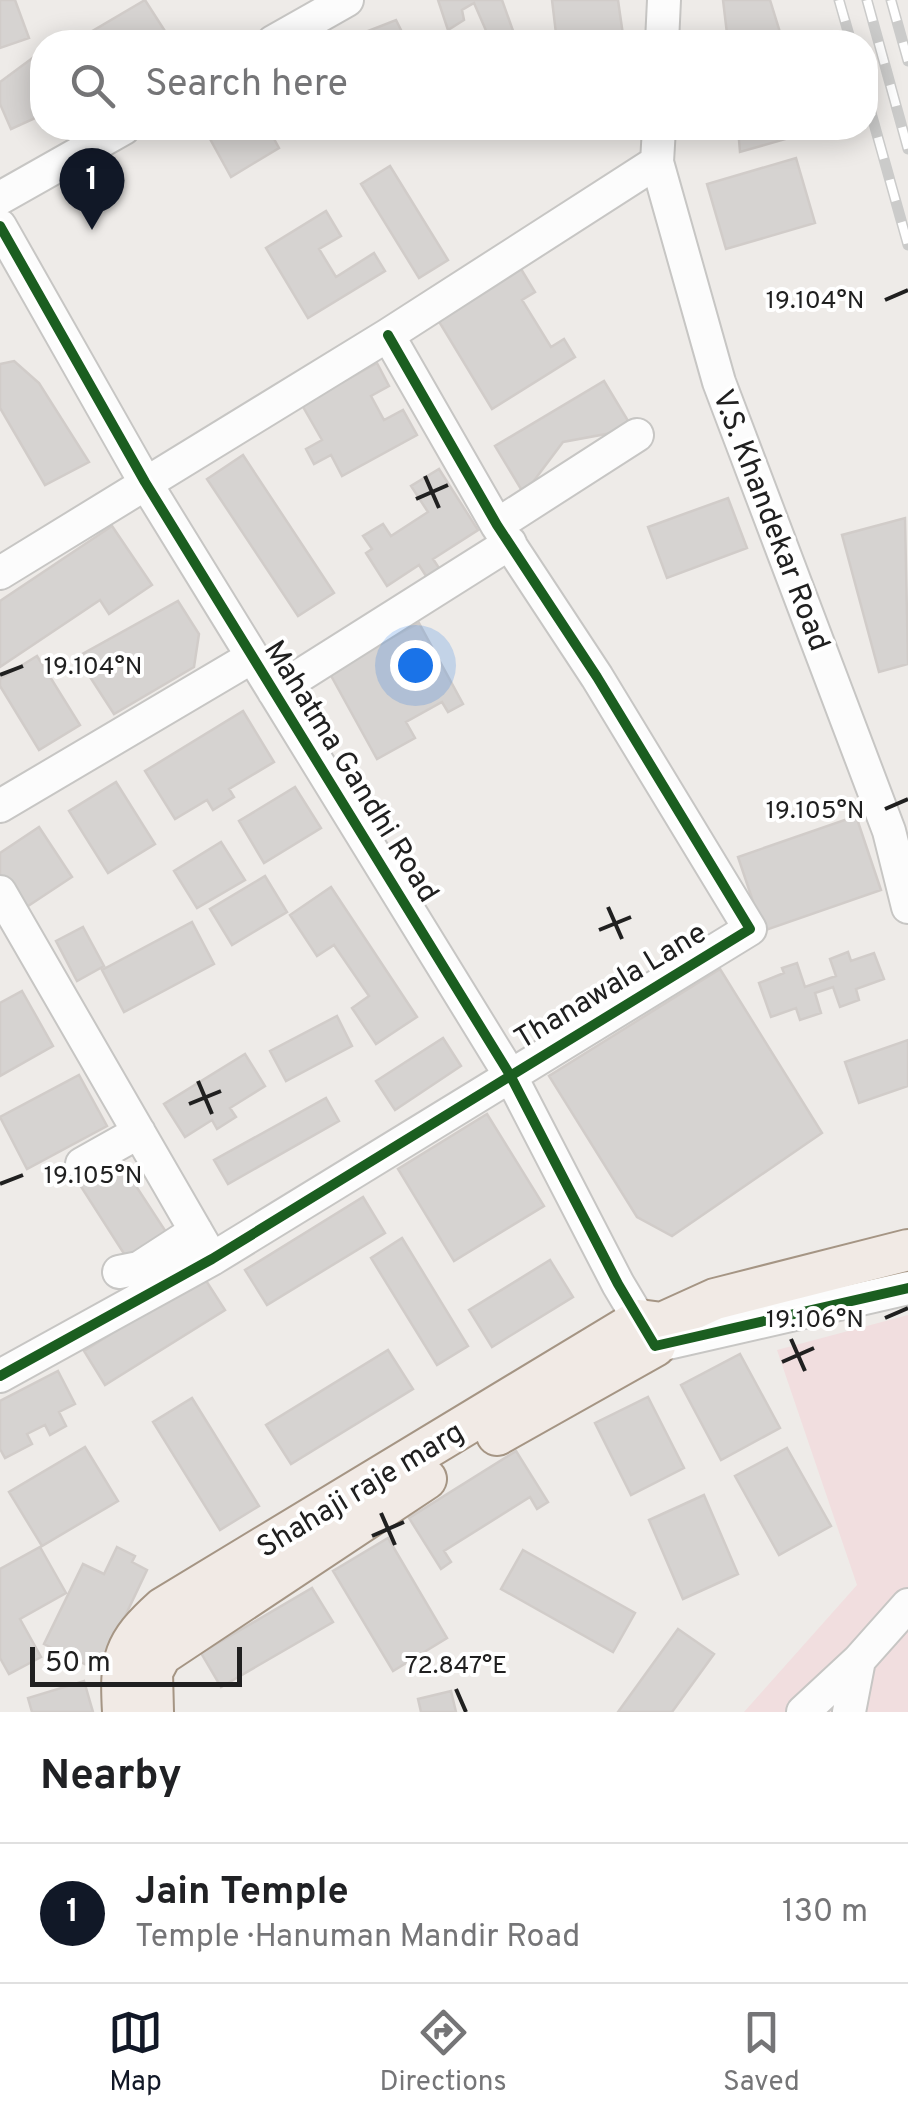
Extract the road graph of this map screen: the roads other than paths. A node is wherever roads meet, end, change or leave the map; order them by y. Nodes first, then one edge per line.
1 (347, 0) edge
2 (664, 0) edge
3 (293, 30) edge
4 (663, 30) edge
5 (103, 140) edge
6 (658, 140) edge
7 (657, 162) junction
8 (0, 198) edge
9 (0, 226) edge
10 (388, 336) junction
11 (637, 435) dead end
12 (144, 482) junction
13 (503, 534) junction
14 (0, 573) edge
15 (252, 657) junction
16 (274, 692) junction
17 (0, 806) edge
18 (0, 892) edge
19 (908, 907) edge
20 (510, 1075) junction
21 (129, 1137) junction
22 (82, 1164) dead end
23 (139, 1175) dead end
24 (160, 1208) dead end
25 (196, 1244) junction
26 (908, 1250) edge
27 (119, 1272) dead end
28 (908, 1288) edge
29 (658, 1326) junction
30 (0, 1376) edge
31 (908, 1605) edge
32 (859, 1660) junction
33 (122, 1712) edge
34 (154, 1712) edge
35 (803, 1712) edge
36 (849, 1712) edge

1 - 3 street
2 - 4 street
5 - 8 street
6 - 7 street, V.S. Khandekar Road
7 - 10 street
7 - 19 street, V.S. Khandekar Road
9 - 12 street, Mahatma Gandhi Road
10 - 12 street
10 - 13 street, Thanawala Lane
11 - 13 street
12 - 14 street
12 - 15 street, Mahatma Gandhi Road
13 - 16 street
13 - 20 street, Thanawala Lane
15 - 16 street, Mahatma Gandhi Road
15 - 17 street
16 - 20 street, Mahatma Gandhi Road
18 - 21 street
20 - 25 street, Thanawala Lane
20 - 29 street, Mahatma Gandhi Road
21 - 22 street
21 - 23 street
21 - 25 street
24 - 25 street
25 - 27 street
25 - 30 street, Thanawala Lane
26 - 29 main road
28 - 29 street
29 - 33 main road, Shahaji raje marg
29 - 34 main road
31 - 32 street
32 - 35 street
32 - 36 street

